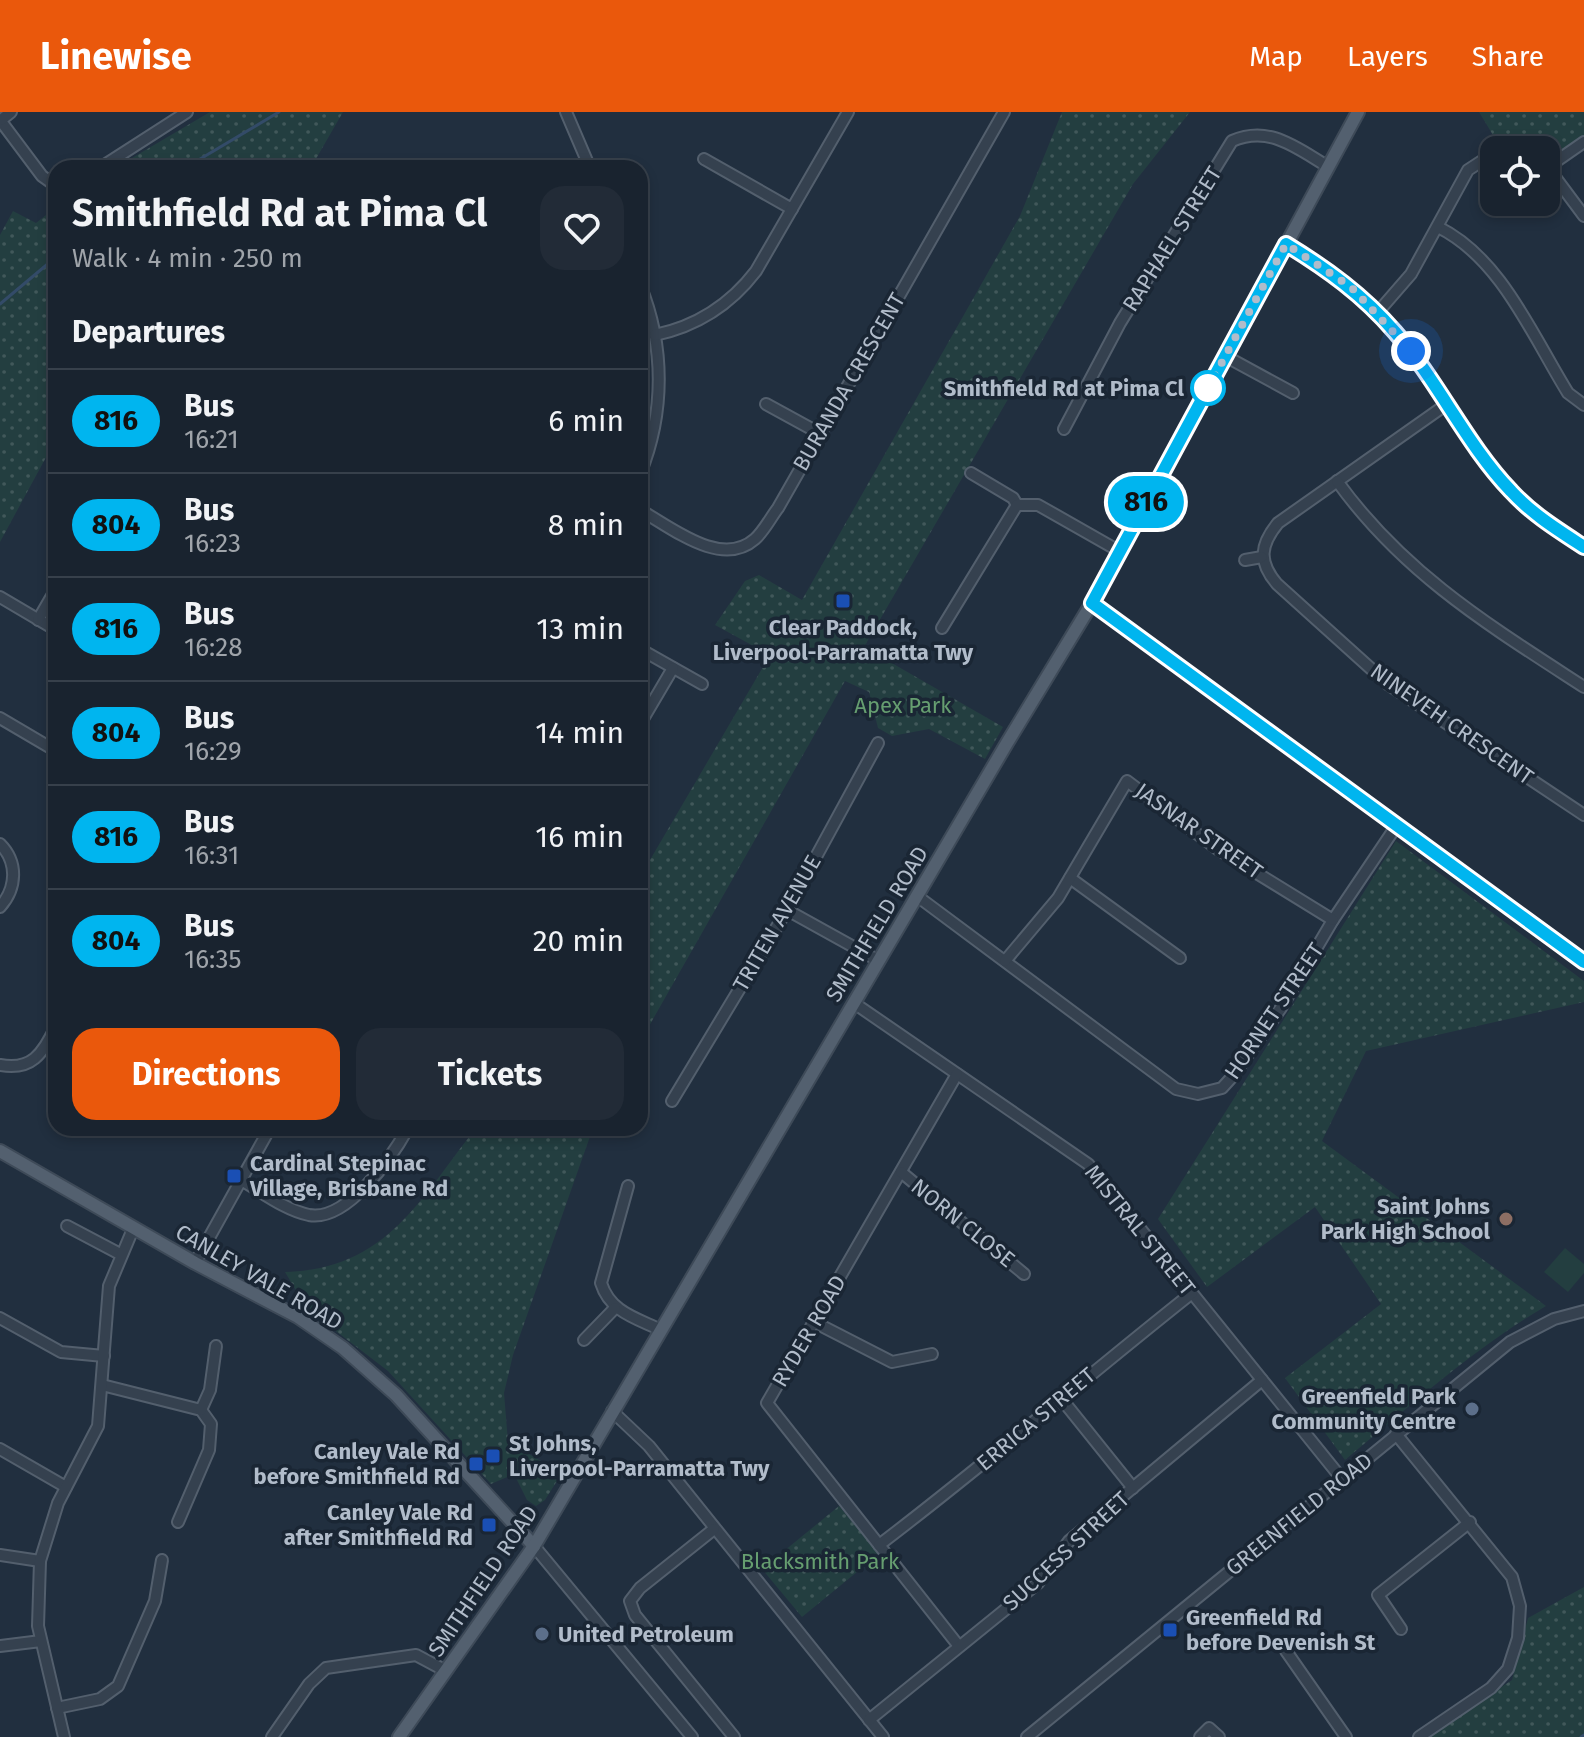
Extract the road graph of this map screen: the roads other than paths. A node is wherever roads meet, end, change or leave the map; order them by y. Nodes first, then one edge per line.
1 (11, 112) edge
2 (187, 112) edge
3 (566, 112) edge
4 (848, 112) edge
5 (1004, 112) edge
6 (1358, 112) edge
7 (0, 120) edge
8 (1584, 142) edge
9 (1560, 158) edge
10 (704, 159) dead end
11 (112, 160) edge
12 (587, 160) edge
13 (1480, 162) edge
14 (1327, 166) junction
15 (48, 180) edge
16 (1560, 184) edge
17 (792, 209) junction
18 (1584, 216) edge
19 (1438, 227) junction
20 (1286, 244) junction
21 (648, 312) edge
22 (1378, 312) junction
23 (655, 335) junction
24 (1225, 356) junction
25 (1293, 393) dead end
26 (766, 404) dead end
27 (1447, 404) junction
28 (1584, 405) edge
29 (1064, 429) dead end
30 (819, 433) junction
31 (648, 442) edge
32 (971, 473) dead end
33 (1337, 481) junction
34 (1017, 505) junction
35 (648, 514) edge
36 (1584, 547) edge
37 (1119, 551) junction
38 (1262, 557) junction
39 (1245, 560) dead end
40 (0, 597) edge
41 (48, 603) edge
42 (1092, 603) junction
43 (38, 620) junction
44 (48, 626) edge
45 (942, 628) dead end
46 (648, 654) edge
47 (673, 668) junction
48 (702, 684) dead end
49 (1584, 687) edge
50 (648, 710) edge
51 (0, 718) edge
52 (878, 743) dead end
53 (48, 746) edge
54 (1584, 815) edge
55 (1397, 825) junction
56 (0, 844) edge
57 (1070, 878) junction
58 (917, 896) junction
59 (0, 907) edge
60 (787, 910) junction
61 (1333, 920) junction
62 (1180, 958) dead end
63 (879, 961) junction
64 (1005, 961) junction
65 (1584, 962) edge
66 (854, 1003) junction
67 (48, 1042) edge
68 (0, 1065) edge
69 (957, 1074) junction
70 (672, 1101) dead end
71 (266, 1136) edge
72 (403, 1136) edge
73 (0, 1151) edge
74 (901, 1172) junction
75 (241, 1180) junction
76 (628, 1186) dead end
77 (67, 1226) dead end
78 (133, 1229) junction
79 (120, 1254) junction
80 (195, 1263) junction
81 (1024, 1274) dead end
82 (1192, 1293) junction
83 (615, 1308) junction
84 (1584, 1311) edge
85 (0, 1318) edge
86 (814, 1322) junction
87 (661, 1330) junction
88 (584, 1340) dead end
89 (216, 1346) dead end
90 (932, 1354) dead end
91 (104, 1356) junction
92 (1262, 1380) junction
93 (102, 1385) junction
94 (1060, 1397) junction
95 (201, 1410) junction
96 (612, 1411) junction
97 (1396, 1434) junction
98 (0, 1449) edge
99 (1342, 1479) junction
100 (66, 1487) junction
101 (1133, 1488) junction
102 (178, 1522) dead end
103 (1470, 1522) junction
104 (714, 1529) junction
105 (879, 1545) junction
106 (534, 1546) junction
107 (0, 1555) edge
108 (162, 1560) dead end
109 (40, 1561) junction
110 (1401, 1629) dead end
111 (41, 1641) junction
112 (958, 1645) junction
113 (0, 1646) edge
114 (1286, 1651) dead end
115 (446, 1671) junction
116 (57, 1708) junction
117 (869, 1720) junction
118 (1040, 1733) edge
119 (64, 1737) edge
120 (272, 1737) edge
121 (399, 1737) edge
122 (692, 1737) edge
123 (734, 1737) edge
124 (883, 1737) edge
125 (1027, 1737) edge
126 (1200, 1737) edge
127 (1219, 1737) edge
128 (1346, 1737) edge
129 (1419, 1737) edge

1 - 7 street
2 - 11 street
3 - 12 street
4 - 17 street
5 - 30 street, BURANDA CRESCENT
6 - 14 main road, SMITHFIELD ROAD
7 - 15 street
8 - 9 street
10 - 17 street
13 - 19 street
14 - 20 main road, SMITHFIELD ROAD
14 - 29 street, RAPHAEL STREET
16 - 18 street
17 - 23 street
19 - 22 street
19 - 28 street
20 - 22 street
20 - 24 main road, SMITHFIELD ROAD
21 - 23 street
22 - 27 street
23 - 31 street
24 - 25 street
24 - 37 main road, SMITHFIELD ROAD
26 - 30 street
27 - 33 street
27 - 36 street
30 - 35 street, BURANDA CRESCENT
32 - 34 street
33 - 38 street
33 - 49 street
34 - 37 street
34 - 45 street
37 - 42 main road, SMITHFIELD ROAD
38 - 39 street
38 - 54 street, NINEVEH CRESCENT
40 - 43 street
41 - 43 street
42 - 55 main road
42 - 58 main road, SMITHFIELD ROAD
43 - 44 street
46 - 47 street
47 - 48 street
47 - 50 street
51 - 53 street
52 - 60 street, TRITEN AVENUE
55 - 61 street, HORNET STREET
55 - 65 main road
56 - 59 street
57 - 61 street, JASNAR STREET
57 - 62 street
57 - 64 street, JASNAR STREET
58 - 63 main road, SMITHFIELD ROAD
58 - 64 street, HORNET STREET
60 - 63 street
60 - 70 street, TRITEN AVENUE
61 - 64 street, HORNET STREET
63 - 66 main road, SMITHFIELD ROAD
66 - 69 street, MISTRAL STREET
66 - 87 main road, SMITHFIELD ROAD
67 - 68 street
69 - 74 street, RYDER ROAD
69 - 82 street, MISTRAL STREET
71 - 75 street
72 - 75 street
73 - 78 main road, CANLEY VALE ROAD
74 - 81 street, NORN CLOSE
74 - 86 street, RYDER ROAD
75 - 80 street
76 - 83 street
77 - 79 street
78 - 79 street
78 - 80 main road, CANLEY VALE ROAD
79 - 91 street
80 - 106 main road, CANLEY VALE ROAD
82 - 92 street, MISTRAL STREET
82 - 94 street, ERRICA STREET
83 - 87 street
83 - 88 street
84 - 97 street, GREENFIELD ROAD
85 - 91 street
86 - 90 street
86 - 105 street, RYDER ROAD
87 - 96 main road, SMITHFIELD ROAD
89 - 95 street
91 - 93 street
92 - 99 street, MISTRAL STREET
92 - 101 street, SUCCESS STREET
93 - 95 street
93 - 100 street
94 - 101 street
94 - 105 street, ERRICA STREET
95 - 102 street
96 - 104 street
96 - 106 main road, SMITHFIELD ROAD
97 - 99 street, GREENFIELD ROAD
97 - 103 street
98 - 100 street
99 - 118 street, GREENFIELD ROAD
100 - 109 street
101 - 112 street, SUCCESS STREET
103 - 110 street
103 - 129 street
104 - 117 street
104 - 123 street
105 - 112 street, RYDER ROAD
106 - 115 main road, SMITHFIELD ROAD
106 - 122 street
107 - 109 street
108 - 116 street
109 - 111 street
111 - 113 street
111 - 116 street
112 - 117 street, SUCCESS STREET
114 - 128 street
115 - 120 street
115 - 121 main road, SMITHFIELD ROAD
116 - 119 street
117 - 124 street
118 - 125 street, GREENFIELD ROAD
126 - 127 street

